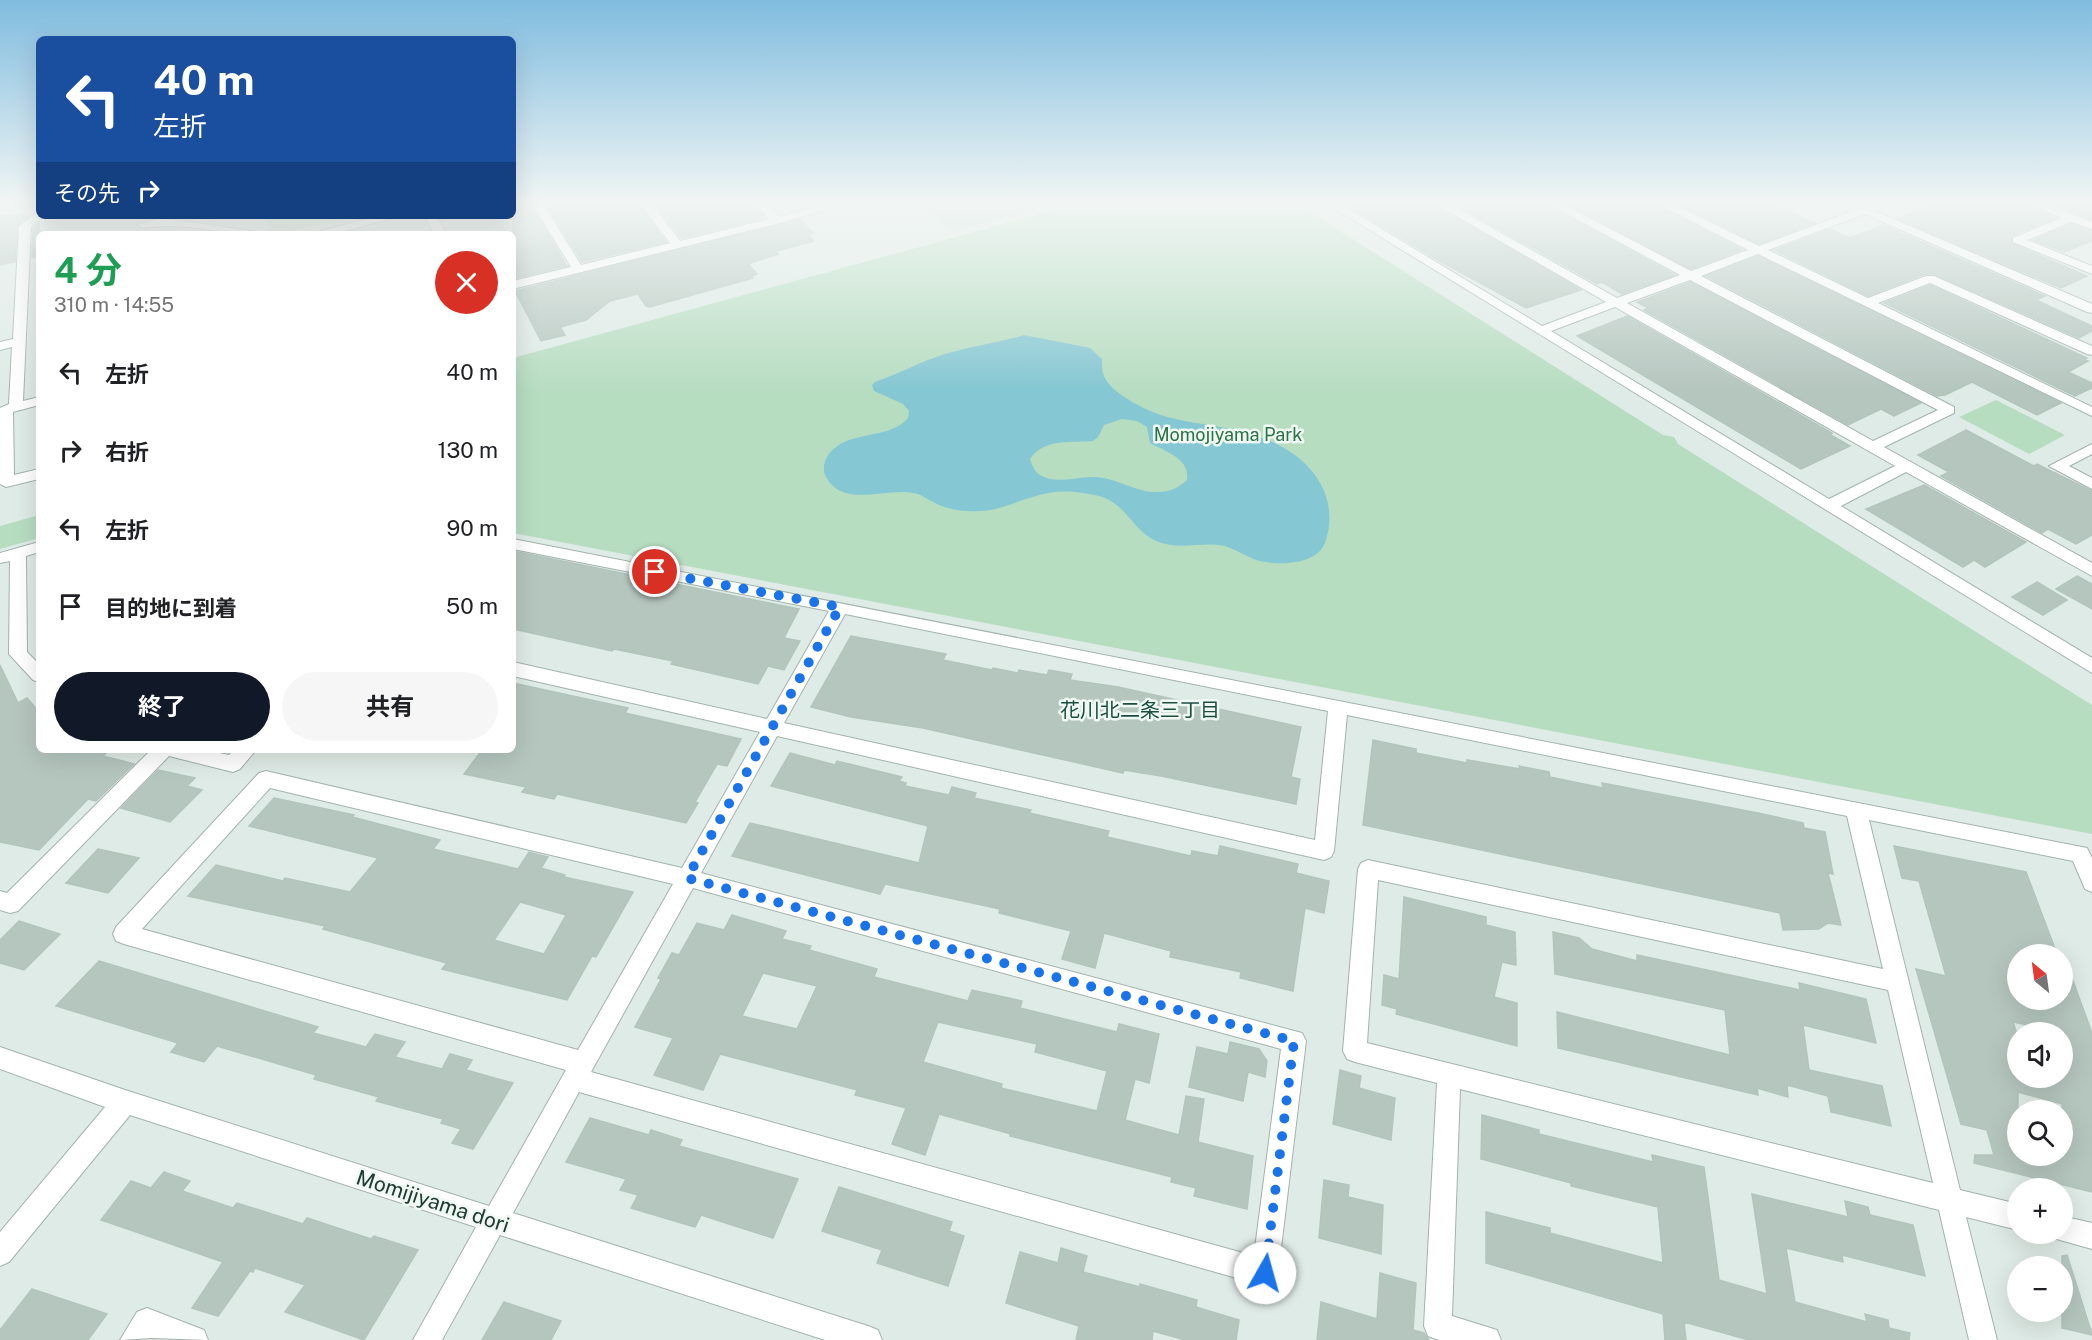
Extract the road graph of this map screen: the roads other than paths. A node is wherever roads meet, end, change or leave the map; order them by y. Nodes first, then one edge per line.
1 (24, 265) edge
2 (575, 265) edge
3 (596, 265) edge
4 (1431, 265) edge
5 (1549, 265) edge
6 (1670, 265) edge
7 (1723, 265) edge
8 (1788, 265) edge
9 (1989, 265) edge
10 (578, 269) junction
11 (1692, 276) junction
12 (516, 284) edge
13 (1618, 303) junction
14 (1867, 303) junction
15 (2092, 309) edge
16 (1540, 331) junction
17 (20, 341) junction
18 (0, 346) edge
19 (2092, 351) edge
20 (36, 402) edge
21 (7, 409) edge
22 (2091, 410) edge
23 (1872, 447) junction
24 (2092, 448) edge
25 (1907, 466) junction
26 (36, 475) edge
27 (2092, 484) edge
28 (1828, 506) junction
29 (516, 545) edge
30 (36, 549) edge
31 (18, 553) junction
32 (0, 558) edge
33 (2092, 570) edge
34 (840, 607) junction
35 (2092, 666) edge
36 (516, 670) edge
37 (36, 672) edge
38 (1338, 707) junction
39 (773, 726) junction
40 (160, 753) edge
41 (185, 753) edge
42 (243, 753) edge
43 (1856, 810) junction
44 (687, 878) junction
45 (2092, 884) edge
46 (0, 900) edge
47 (1897, 982) junction
48 (0, 1058) edge
49 (577, 1071) junction
50 (1449, 1076) junction
51 (125, 1102) junction
52 (1950, 1200) junction
53 (2007, 1214) edge
54 (493, 1220) junction
55 (2073, 1232) edge
56 (2092, 1236) edge
57 (0, 1253) edge
58 (134, 1340) edge
59 (194, 1340) edge
60 (427, 1340) edge
61 (868, 1340) edge
62 (1487, 1340) edge
63 (1983, 1340) edge

1 - 17 street
2 - 10 street
3 - 10 street
4 - 16 street
5 - 13 street
6 - 11 street
7 - 11 street
8 - 14 street
9 - 15 street
10 - 12 street
11 - 13 street
11 - 23 street
13 - 16 street
13 - 23 street
14 - 19 street
14 - 22 street
16 - 28 street
17 - 18 street
17 - 21 street
20 - 21 street
21 - 26 street
23 - 25 street
24 - 27 street
25 - 28 street
25 - 33 street
28 - 35 street
29 - 34 street
30 - 31 street
31 - 32 street
31 - 37 street
34 - 38 street
34 - 39 street
36 - 39 street
38 - 39 street
38 - 43 street
39 - 44 street
40 - 46 street
41 - 42 street
43 - 45 street
43 - 47 street
44 - 49 street
44 - 49 street
44 - 49 street
47 - 50 street
47 - 52 street
48 - 51 street, Momijiyama dori
49 - 54 street
50 - 52 street
50 - 62 street
51 - 54 street, Momijiyama dori
51 - 57 street
52 - 53 street
52 - 63 street
54 - 60 street
54 - 61 street, Momijiyama dori
55 - 56 street
58 - 59 street

